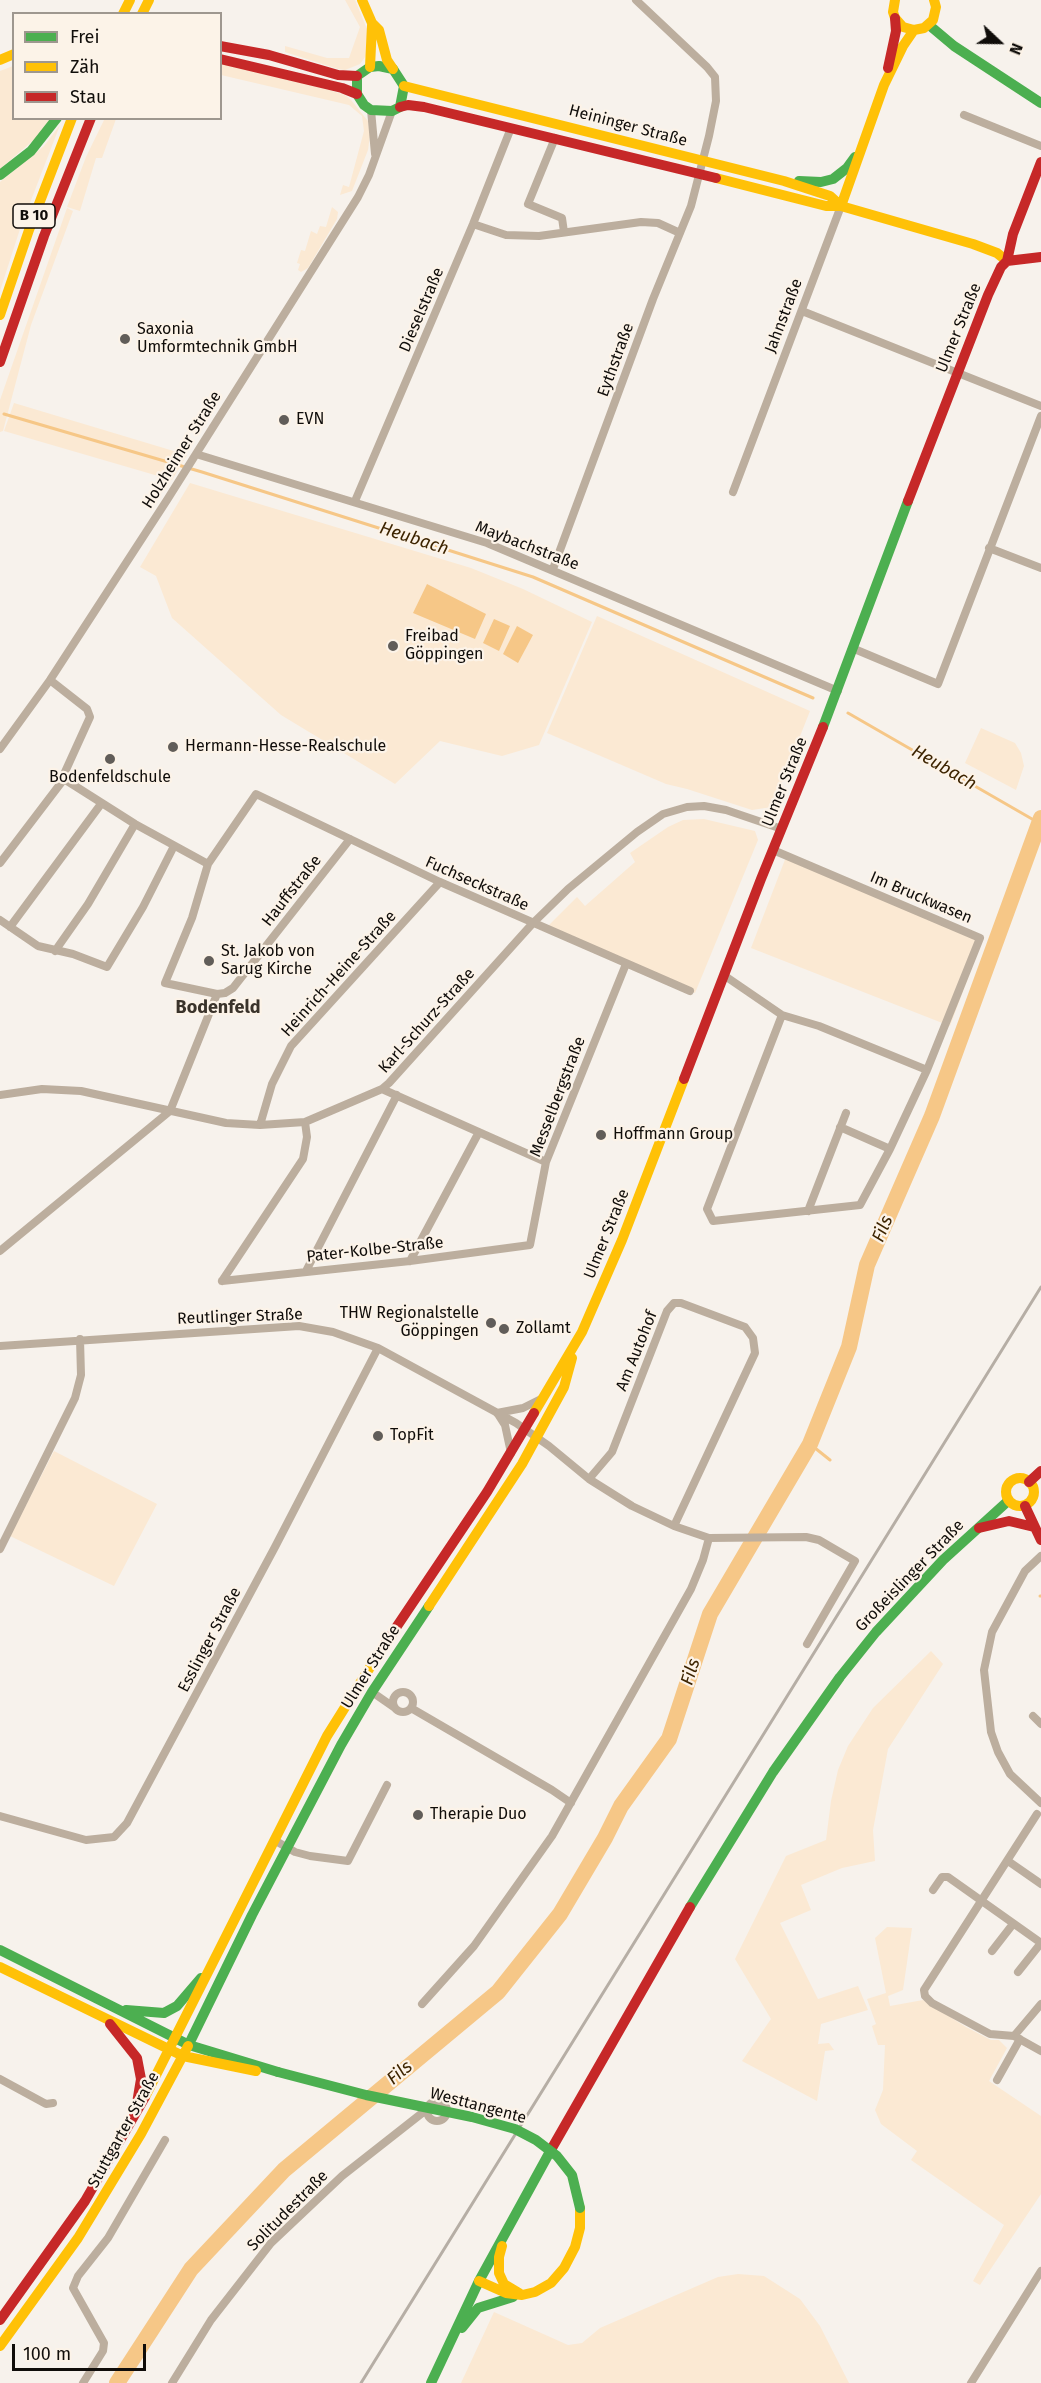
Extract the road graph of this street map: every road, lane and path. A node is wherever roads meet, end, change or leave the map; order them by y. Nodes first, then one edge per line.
1 (362, 0) edge
2 (636, 0) edge
3 (895, 0) edge
4 (934, 0) edge
5 (895, 18) junction
6 (372, 22) junction
7 (929, 25) junction
8 (914, 30) junction
9 (222, 46) edge
10 (222, 58) edge
11 (370, 67) junction
12 (393, 69) junction
13 (357, 75) junction
14 (404, 86) junction
15 (884, 86) junction
16 (357, 94) junction
17 (1041, 103) edge
18 (396, 109) junction
19 (371, 110) junction
20 (964, 115) dead end
21 (55, 120) edge
22 (71, 120) edge
23 (90, 120) edge
24 (553, 122) junction
25 (511, 128) junction
26 (534, 133) junction
27 (555, 138) junction
28 (1041, 146) edge
29 (860, 150) junction
30 (375, 158) junction
31 (703, 161) junction
32 (1041, 162) edge
33 (699, 174) junction
34 (0, 175) edge
35 (784, 181) junction
36 (840, 206) junction
37 (473, 224) junction
38 (564, 232) junction
39 (680, 233) junction
40 (1041, 257) edge
41 (1007, 261) junction
42 (802, 311) junction
43 (0, 315) edge
44 (0, 362) edge
45 (957, 372) junction
46 (1041, 406) edge
47 (1041, 416) edge
48 (195, 457) junction
49 (733, 492) dead end
50 (355, 501) junction
51 (990, 548) junction
52 (1041, 568) edge
53 (554, 569) junction
54 (852, 648) junction
55 (50, 680) junction
56 (838, 691) junction
57 (0, 749) edge
58 (64, 779) junction
59 (101, 804) junction
60 (135, 824) junction
61 (782, 829) junction
62 (350, 839) junction
63 (174, 846) junction
64 (773, 849) junction
65 (0, 863) edge
66 (208, 864) junction
67 (440, 882) junction
68 (0, 920) edge
69 (533, 923) junction
70 (10, 927) junction
71 (55, 951) junction
72 (626, 964) junction
73 (725, 976) junction
74 (690, 991) dead end
75 (217, 994) junction
76 (782, 1015) junction
77 (927, 1070) junction
78 (382, 1089) junction
79 (0, 1095) edge
80 (398, 1095) junction
81 (170, 1111) junction
82 (846, 1113) dead end
83 (305, 1122) junction
84 (260, 1125) junction
85 (840, 1126) junction
86 (479, 1132) junction
87 (890, 1149) junction
88 (546, 1162) junction
89 (808, 1211) junction
90 (530, 1245) joint
91 (0, 1251) edge
92 (410, 1261) junction
93 (306, 1272) junction
94 (80, 1339) junction
95 (0, 1346) edge
96 (575, 1346) junction
97 (378, 1348) junction
98 (543, 1399) junction
99 (497, 1413) junction
100 (526, 1430) junction
101 (537, 1437) junction
102 (511, 1454) junction
103 (1041, 1471) edge
104 (589, 1479) junction
105 (1029, 1482) junction
106 (1008, 1501) junction
107 (1025, 1506) junction
108 (674, 1526) junction
109 (1034, 1527) junction
110 (976, 1528) junction
111 (709, 1538) junction
112 (1041, 1540) edge
113 (0, 1549) edge
114 (1041, 1556) edge
115 (807, 1644) dead end
116 (372, 1692) junction
117 (411, 1708) junction
118 (395, 1709) junction
119 (1033, 1716) dead end
120 (1041, 1724) edge
121 (387, 1785) dead end
122 (571, 1803) junction
123 (1041, 1803) edge
124 (1037, 1814) dead end
125 (0, 1816) edge
126 (274, 1840) junction
127 (287, 1847) junction
128 (1008, 1861) junction
129 (1041, 1884) edge
130 (933, 1890) dead end
131 (982, 1903) junction
132 (240, 1907) joint
133 (252, 1915) joint
134 (1013, 1924) junction
135 (1041, 1943) edge
136 (0, 1950) edge
137 (992, 1951) dead end
138 (0, 1967) edge
139 (210, 1967) junction
140 (1018, 1972) dead end
141 (422, 2004) dead end
142 (1041, 2004) edge
143 (118, 2009) junction
144 (106, 2020) junction
145 (1017, 2037) junction
146 (175, 2038) junction
147 (189, 2045) junction
148 (169, 2050) junction
149 (1041, 2051) edge
150 (183, 2056) junction
151 (278, 2072) junction
152 (0, 2079) edge
153 (997, 2080) dead end
154 (52, 2103) dead end
155 (426, 2110) dead end
156 (135, 2115) junction
157 (165, 2140) dead end
158 (508, 2228) junction
159 (1041, 2271) edge
160 (479, 2281) junction
161 (522, 2295) junction
162 (0, 2320) edge
163 (451, 2342) junction
164 (0, 2346) edge
165 (83, 2383) edge
166 (172, 2383) edge
167 (431, 2383) edge
168 (971, 2383) edge

1 - 6 main road
2 - 31 street, Eythstraße
3 - 5 main road, Jahnstraße
4 - 7 main road
5 - 8 main road
5 - 15 main road, Jahnstraße
6 - 11 main road
6 - 12 main road
7 - 8 main road
7 - 17 main road
8 - 15 main road, Jahnstraße
9 - 13 main road
10 - 16 main road
11 - 12 main road
11 - 13 main road
12 - 14 main road
13 - 16 main road
14 - 18 main road
14 - 24 main road, Heininger Straße
15 - 29 main road, Jahnstraße
16 - 19 main road
18 - 19 main road
18 - 25 main road, Heininger Straße
18 - 30 street, Holzheimer Straße
19 - 30 street, Holzheimer Straße
20 - 28 street
21 - 34 main road
22 - 43 main road, B 10
23 - 44 main road, B 10
24 - 26 main road
24 - 31 main road, Heininger Straße
25 - 26 main road, Heininger Straße
25 - 37 street, Dieselstraße
26 - 27 main road, Heininger Straße
27 - 33 main road, Heininger Straße
27 - 38 street
29 - 35 main road, Jahnstraße
29 - 36 main road, Jahnstraße
30 - 48 street, Holzheimer Straße
31 - 33 street, Eythstraße
31 - 35 main road, Heininger Straße
32 - 41 main road, Ulmer Straße
33 - 36 main road, Heininger Straße
33 - 39 street, Eythstraße
35 - 36 main road, Heininger Straße
36 - 41 main road, Heininger Straße
36 - 42 street, Jahnstraße
37 - 38 street
37 - 50 street, Dieselstraße
38 - 39 street
39 - 53 street, Eythstraße
40 - 41 main road
41 - 45 main road, Ulmer Straße
42 - 45 street
42 - 49 street, Jahnstraße
45 - 46 street
45 - 54 main road, Ulmer Straße
47 - 51 street
48 - 50 street, Maybachstraße
48 - 55 street, Holzheimer Straße
50 - 53 street, Maybachstraße
51 - 52 street
51 - 54 street
53 - 56 street, Maybachstraße
54 - 56 main road, Ulmer Straße
55 - 57 street, Holzheimer Straße
55 - 58 street
56 - 61 main road, Ulmer Straße
58 - 59 street
58 - 65 street
59 - 60 street
59 - 70 street
60 - 63 street
60 - 71 street
61 - 64 main road, Ulmer Straße
61 - 69 street, Karl-Schurz-Straße
62 - 66 street, Fuchseckstraße
62 - 67 street, Fuchseckstraße
62 - 75 street, Hauffstraße
63 - 66 street
63 - 71 street
64 - 73 main road, Ulmer Straße
64 - 77 street, Im Bruckwasen
66 - 75 street
67 - 69 street, Fuchseckstraße
67 - 84 street, Heinrich-Heine-Straße
68 - 70 street
69 - 72 street, Fuchseckstraße
69 - 78 street, Karl-Schurz-Straße
70 - 71 street
72 - 74 street, Fuchseckstraße
72 - 88 street, Messelbergstraße
73 - 76 street
73 - 96 main road, Ulmer Straße
75 - 81 street
76 - 77 street
76 - 89 street, Im Bruckwasen
77 - 87 street, Im Bruckwasen
78 - 80 street
78 - 83 street, Karl-Schurz-Straße
79 - 81 street, Karl-Schurz-Straße
80 - 86 street
80 - 93 street
81 - 84 street, Karl-Schurz-Straße
81 - 91 street
82 - 85 street
83 - 84 street, Karl-Schurz-Straße
83 - 93 street, Pater-Kolbe-Straße
85 - 87 street
85 - 89 street
86 - 88 street
86 - 92 street
87 - 89 street, Im Bruckwasen
88 - 90 street, Messelbergstraße
90 - 92 street, Pater-Kolbe-Straße
92 - 93 street, Pater-Kolbe-Straße
94 - 95 street, Reutlinger Straße
94 - 97 street, Reutlinger Straße
94 - 113 street
96 - 98 main road, Ulmer Straße
96 - 101 main road, Ulmer Straße
97 - 99 street, Reutlinger Straße
97 - 125 street, Esslinger Straße
98 - 99 street
98 - 100 main road, Ulmer Straße
99 - 100 street, Reutlinger Straße
99 - 102 street
100 - 101 street
100 - 102 main road, Ulmer Straße
101 - 104 street
101 - 116 main road, Ulmer Straße
102 - 126 main road, Ulmer Straße
103 - 105 main road
104 - 108 street
104 - 108 street, Am Autohof
105 - 106 main road
105 - 107 main road
106 - 107 main road
106 - 110 main road, Großeislinger Straße
107 - 109 main road
108 - 111 street
109 - 110 main road
109 - 112 main road
110 - 158 main road, Großeislinger Straße
111 - 115 street
111 - 122 street
114 - 123 street
116 - 118 street
116 - 127 main road, Ulmer Straße
117 - 118 street
117 - 118 street
117 - 122 street
119 - 120 street
121 - 127 street
122 - 141 street
124 - 128 street
126 - 127 street
126 - 132 main road, Ulmer Straße
127 - 133 main road, Ulmer Straße
128 - 129 street
128 - 131 street
130 - 131 street
131 - 134 street
131 - 145 street
132 - 139 main road, Stuttgarter Straße
133 - 147 main road, Stuttgarter Straße
134 - 135 street
134 - 137 street
135 - 140 street
136 - 143 main road, Westtangente
138 - 144 main road, Westtangente
139 - 143 main road
139 - 146 main road, Stuttgarter Straße
142 - 145 street
143 - 146 main road, Westtangente
144 - 148 main road, Westtangente
144 - 156 main road
145 - 149 street
145 - 153 street
146 - 147 main road, Westtangente
146 - 148 main road, Stuttgarter Straße
147 - 150 main road, Stuttgarter Straße
147 - 151 main road, Westtangente
148 - 150 main road, Westtangente
148 - 156 main road, Stuttgarter Straße
150 - 151 main road, Westtangente
150 - 164 main road, Stuttgarter Straße
151 - 161 main road, Westtangente, bridge
152 - 154 street
155 - 166 street, Solitudestraße
156 - 162 main road, Stuttgarter Straße
157 - 165 street
158 - 160 main road
158 - 161 main road
159 - 168 street
160 - 161 main road
160 - 163 main road
161 - 163 main road, Westtangente
163 - 167 main road

